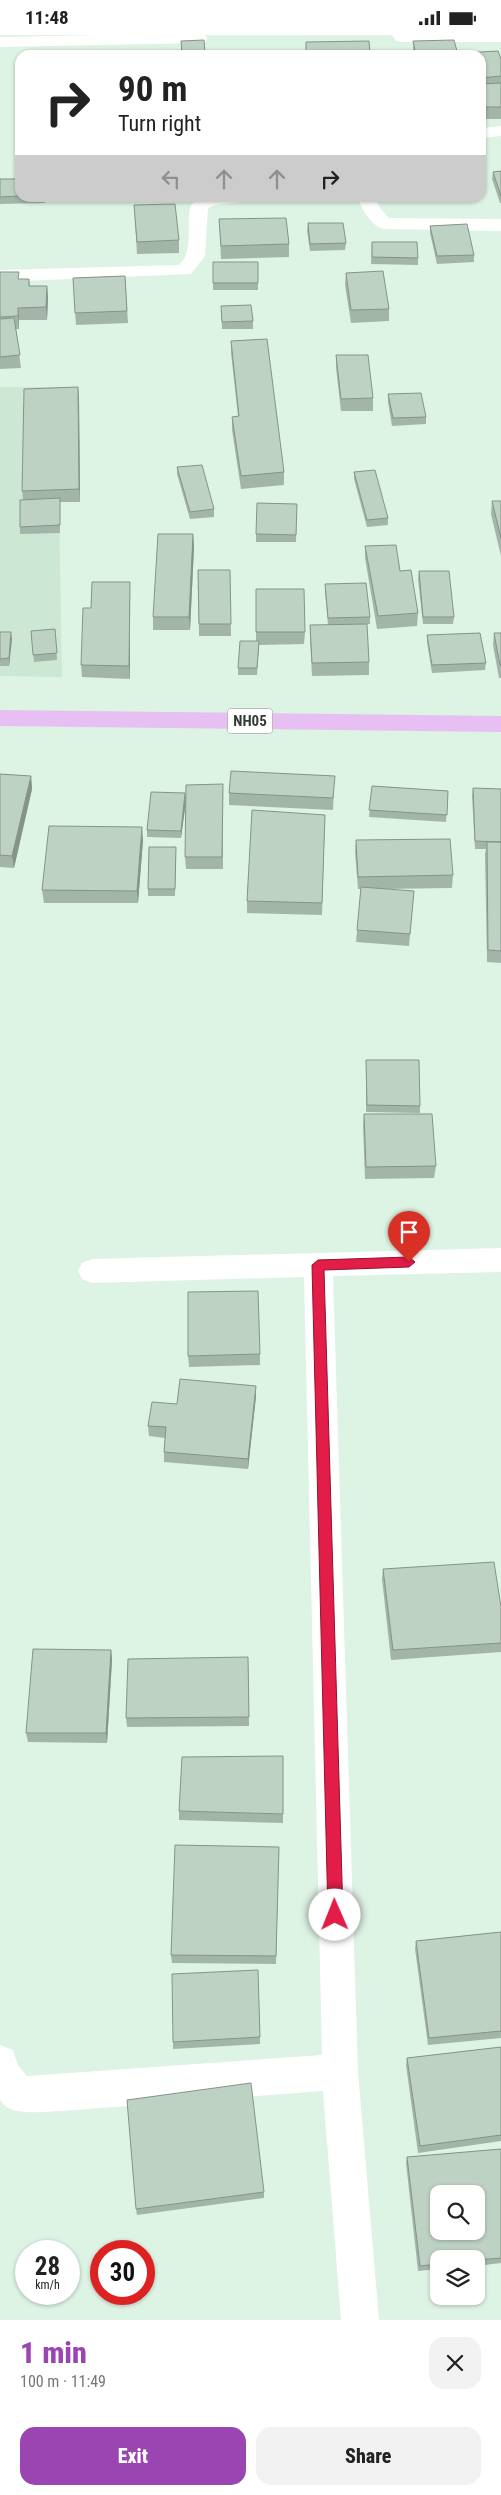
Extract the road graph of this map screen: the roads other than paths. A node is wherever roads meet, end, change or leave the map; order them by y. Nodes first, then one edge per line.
1 (400, 35) edge
2 (501, 37) edge
3 (199, 38) edge
4 (0, 42) edge
5 (501, 131) edge
6 (486, 132) edge
7 (206, 202) edge
8 (368, 202) edge
9 (501, 225) edge
10 (0, 276) edge
11 (0, 718) edge
12 (501, 724) edge
13 (501, 1260) edge
14 (318, 1265) junction
15 (92, 1271) dead end
16 (0, 2063) edge
17 (340, 2072) junction
18 (360, 2320) edge

1 - 2 street
3 - 4 street
5 - 6 street
7 - 10 street
8 - 9 street
11 - 12 main road, NH05
13 - 14 street
14 - 15 street
14 - 17 street
16 - 17 street
17 - 18 street

